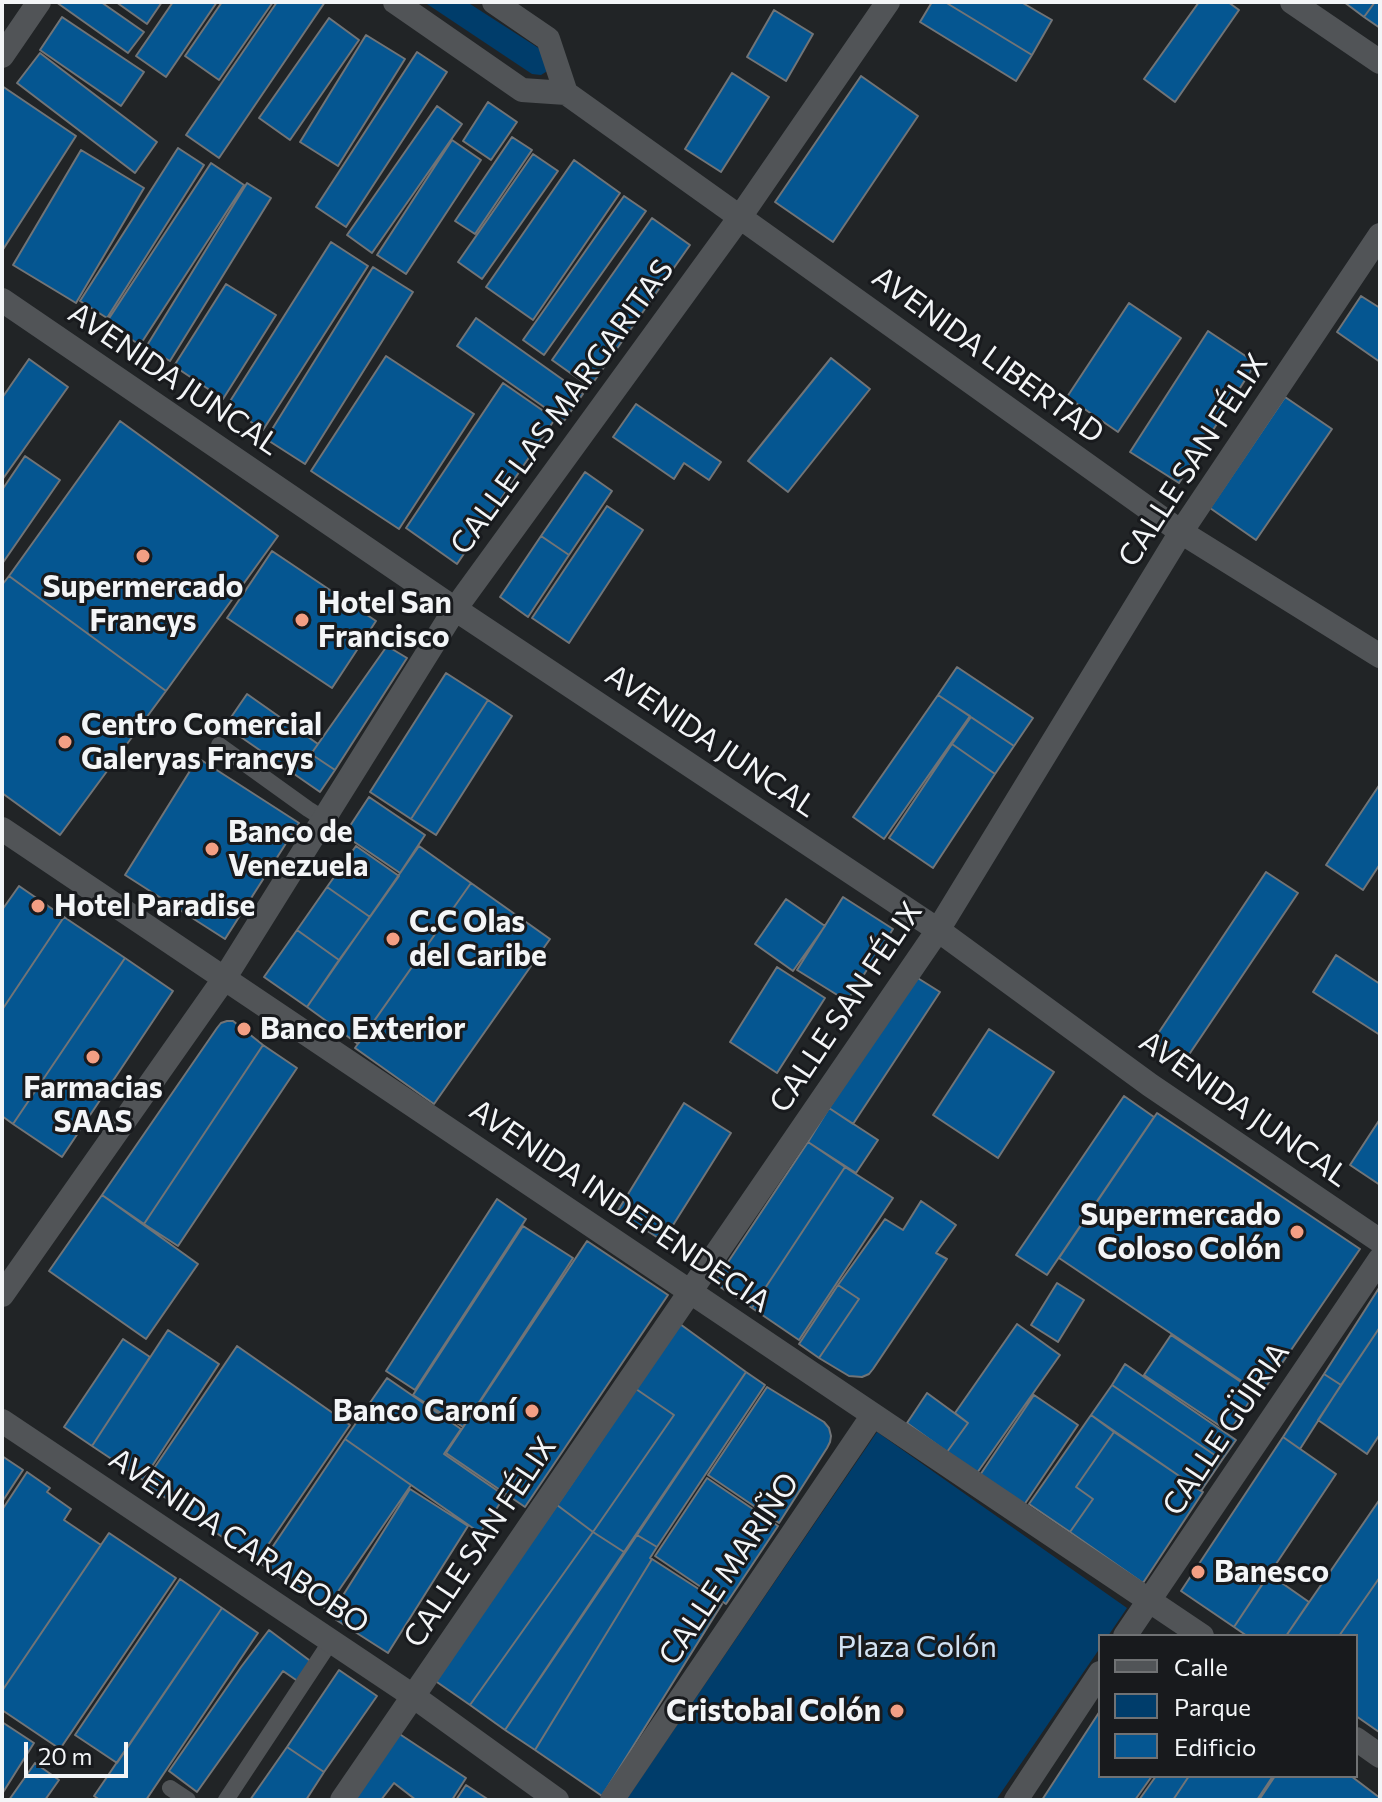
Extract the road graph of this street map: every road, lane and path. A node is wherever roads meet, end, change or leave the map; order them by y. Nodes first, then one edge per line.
1 (39, 2) edge
2 (395, 2) edge
3 (494, 2) edge
4 (888, 2) edge
5 (1292, 2) edge
6 (2, 56) edge
7 (1380, 62) edge
8 (566, 93) junction
9 (740, 217) junction
10 (1380, 235) edge
11 (2, 300) edge
12 (1181, 532) junction
13 (455, 609) junction
14 (1380, 656) edge
15 (219, 745) dead end
16 (324, 819) junction
17 (2, 829) edge
18 (938, 930) junction
19 (224, 979) junction
20 (1380, 1241) edge
21 (1380, 1259) edge
22 (690, 1292) junction
23 (2, 1295) edge
24 (873, 1415) junction
25 (2, 1421) edge
26 (1148, 1600) junction
27 (1126, 1634) edge
28 (1199, 1634) edge
29 (331, 1641) junction
30 (1098, 1676) edge
31 (413, 1696) junction
32 (1358, 1740) edge
33 (1380, 1756) edge
34 (170, 1788) dead end
35 (188, 1800) edge
36 (226, 1800) edge
37 (342, 1800) edge
38 (557, 1800) edge
39 (612, 1800) edge
40 (1016, 1800) edge

1 - 6 street
2 - 8 street
3 - 8 street
4 - 9 street, CALLE LAS MARGARITAS
5 - 7 street
8 - 9 street, AVENIDA LIBERTAD
9 - 12 street, AVENIDA LIBERTAD
9 - 13 street, CALLE LAS MARGARITAS
10 - 12 street, CALLE SAN FÉLIX
11 - 13 street, AVENIDA JUNCAL
12 - 14 street, AVENIDA LIBERTAD
12 - 18 street, CALLE SAN FÉLIX
13 - 16 street, CALLE LAS MARGARITAS
13 - 18 street, AVENIDA JUNCAL
15 - 16 lane
16 - 19 street, CALLE LAS MARGARITAS
17 - 19 street, AVENIDA INDEPENDECIA
18 - 20 street, AVENIDA JUNCAL
18 - 22 street, CALLE SAN FÉLIX
19 - 22 street, AVENIDA INDEPENDECIA
19 - 23 street, CALLE LAS MARGARITAS
21 - 26 street, CALLE GÜIRIA
22 - 24 street, AVENIDA INDEPENDECIA
22 - 31 street, CALLE SAN FÉLIX
24 - 26 street, AVENIDA INDEPENDECIA
24 - 39 street, CALLE MARIÑO
25 - 29 street, AVENIDA CARABOBO
26 - 27 street, CALLE GÜIRIA
26 - 28 street, AVENIDA INDEPENDECIA
29 - 31 street, AVENIDA CARABOBO
29 - 36 lane
30 - 40 street
31 - 37 street, CALLE SAN FÉLIX
31 - 38 street, AVENIDA CARABOBO
32 - 33 street
34 - 35 lane

